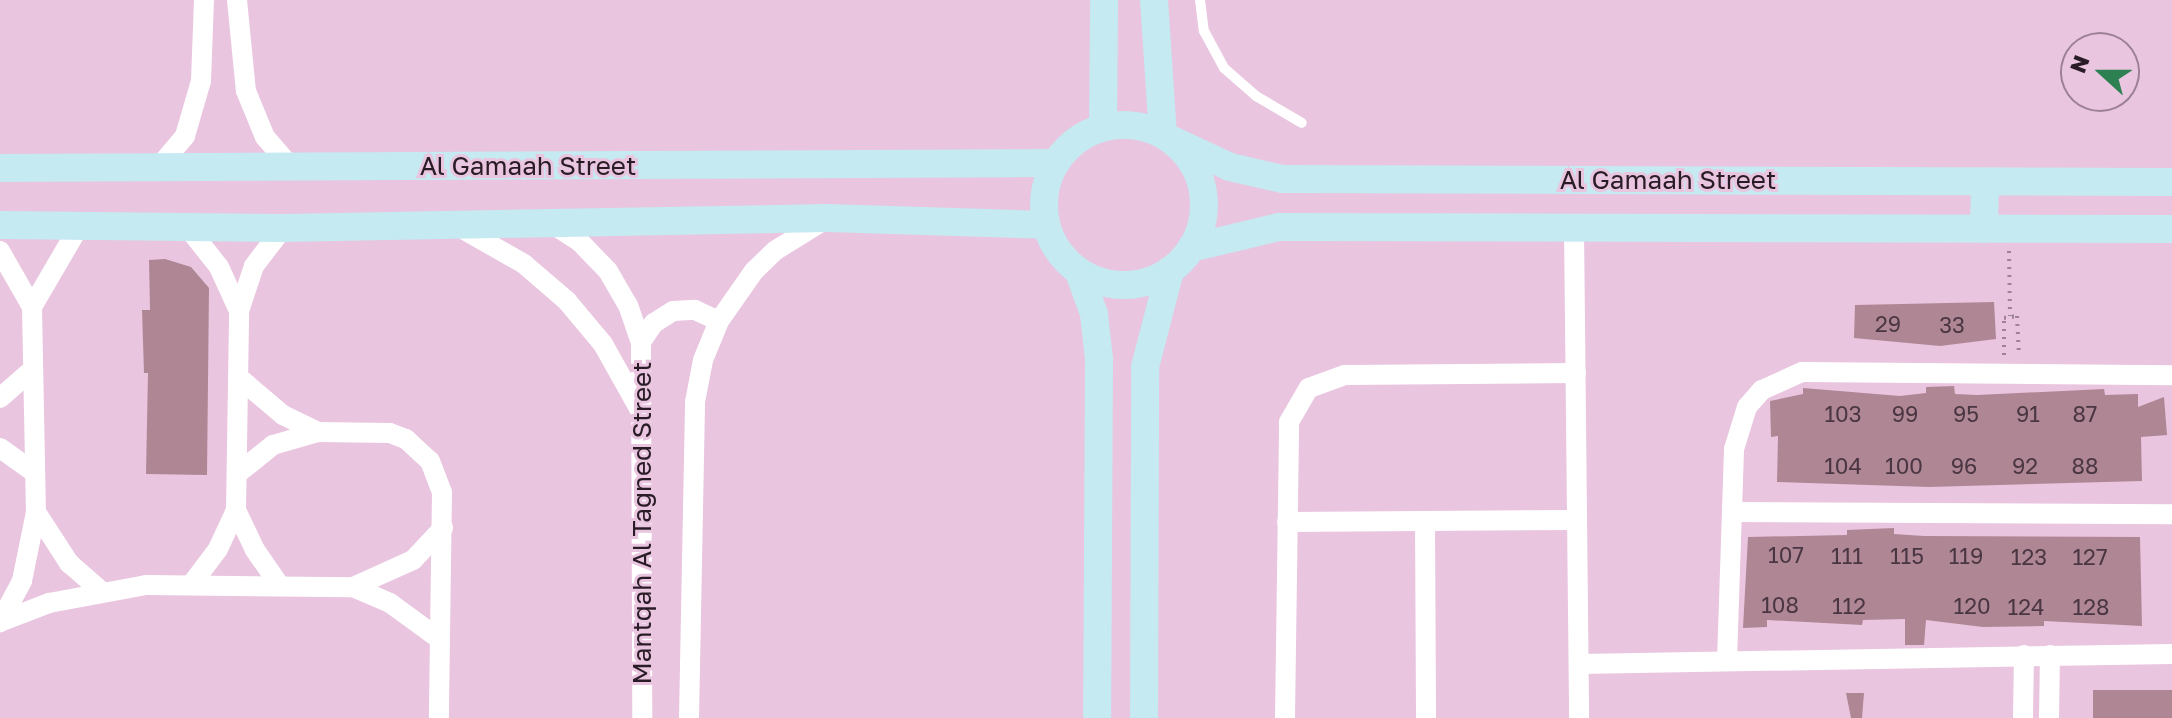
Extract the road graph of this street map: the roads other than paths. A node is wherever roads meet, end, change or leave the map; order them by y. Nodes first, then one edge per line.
1 (204, 0) edge
2 (237, 0) edge
3 (1104, 0) edge
4 (1154, 0) edge
5 (1200, 0) edge
6 (1302, 123) dead end
7 (1103, 127) junction
8 (1167, 137) junction
9 (1055, 163) junction
10 (291, 167) junction
11 (0, 168) edge
12 (158, 168) junction
13 (1985, 182) junction
14 (2172, 182) edge
15 (827, 218) junction
16 (547, 221) junction
17 (450, 223) junction
18 (0, 225) edge
19 (80, 225) junction
20 (1046, 225) junction
21 (283, 228) junction
22 (1574, 228) junction
23 (189, 229) junction
24 (2172, 229) edge
25 (1996, 230) junction
26 (1191, 248) junction
27 (0, 251) edge
28 (1170, 270) junction
29 (1079, 272) junction
30 (32, 307) junction
31 (239, 311) junction
32 (719, 321) junction
33 (641, 342) junction
34 (33, 369) junction
35 (1576, 373) junction
36 (2172, 375) edge
37 (238, 377) junction
38 (0, 398) edge
39 (644, 419) junction
40 (318, 432) junction
41 (0, 448) edge
42 (35, 473) junction
43 (237, 474) junction
44 (236, 510) junction
45 (36, 512) junction
46 (1732, 512) junction
47 (2172, 514) edge
48 (1577, 520) junction
49 (1425, 521) junction
50 (1287, 522) junction
51 (443, 528) junction
52 (191, 585) junction
53 (280, 586) junction
54 (353, 587) junction
55 (100, 590) junction
56 (0, 622) edge
57 (438, 638) junction
58 (2172, 654) edge
59 (2024, 655) junction
60 (2050, 655) junction
61 (1727, 661) junction
62 (1579, 664) junction
63 (640, 714) edge
64 (439, 718) edge
65 (689, 718) edge
66 (1097, 718) edge
67 (1144, 718) edge
68 (1285, 718) edge
69 (1426, 718) edge
70 (1579, 718) edge
71 (2023, 718) edge
72 (2049, 718) edge

1 - 12 street
2 - 10 street
3 - 7 street
4 - 8 street
5 - 6 lane
7 - 8 street
7 - 9 street
8 - 13 street, Al Gamaah Street
8 - 26 street
9 - 10 street, Al Gamaah Street
9 - 20 street
10 - 12 street, Al Gamaah Street
11 - 12 street, Al Gamaah Street
13 - 14 street, Al Gamaah Street
13 - 25 street
15 - 16 street, Al Gamaah Street
15 - 20 street, Al Gamaah Street
15 - 32 street, Mantqah Al Tagned Street
16 - 17 street, Al Gamaah Street
16 - 33 street, Mantqah Al Tagned Street
17 - 21 street, Al Gamaah Street
17 - 39 street
18 - 19 street, Al Gamaah Street
19 - 23 street, Al Gamaah Street
19 - 30 street
20 - 29 street
21 - 23 street, Al Gamaah Street
21 - 31 street
22 - 25 street, Al Gamaah Street
22 - 26 street, Al Gamaah Street
22 - 35 street
23 - 31 street
24 - 25 street, Al Gamaah Street
26 - 28 street
27 - 30 street
28 - 29 street
28 - 67 street
29 - 66 street
30 - 34 street
31 - 37 street
32 - 33 street
32 - 65 street, Mantqah Al Tagned Street
33 - 39 street, Mantqah Al Tagned Street
34 - 38 street
34 - 42 street
35 - 48 street
35 - 50 street
36 - 46 street
37 - 40 street
37 - 43 street
39 - 63 street, Mantqah Al Tagned Street
40 - 43 street
40 - 51 street
41 - 42 street
42 - 45 street
43 - 44 street
44 - 52 street
44 - 53 street
45 - 55 street
45 - 56 street
46 - 47 street
46 - 61 street
48 - 49 street
48 - 62 street
49 - 50 street
49 - 69 street
50 - 68 street
51 - 54 street
51 - 57 street
52 - 53 street
52 - 55 street
53 - 54 street
54 - 57 street
55 - 56 street
57 - 64 street
58 - 60 street
59 - 60 street
59 - 61 street
59 - 71 street
60 - 72 street
61 - 62 street
62 - 70 street

